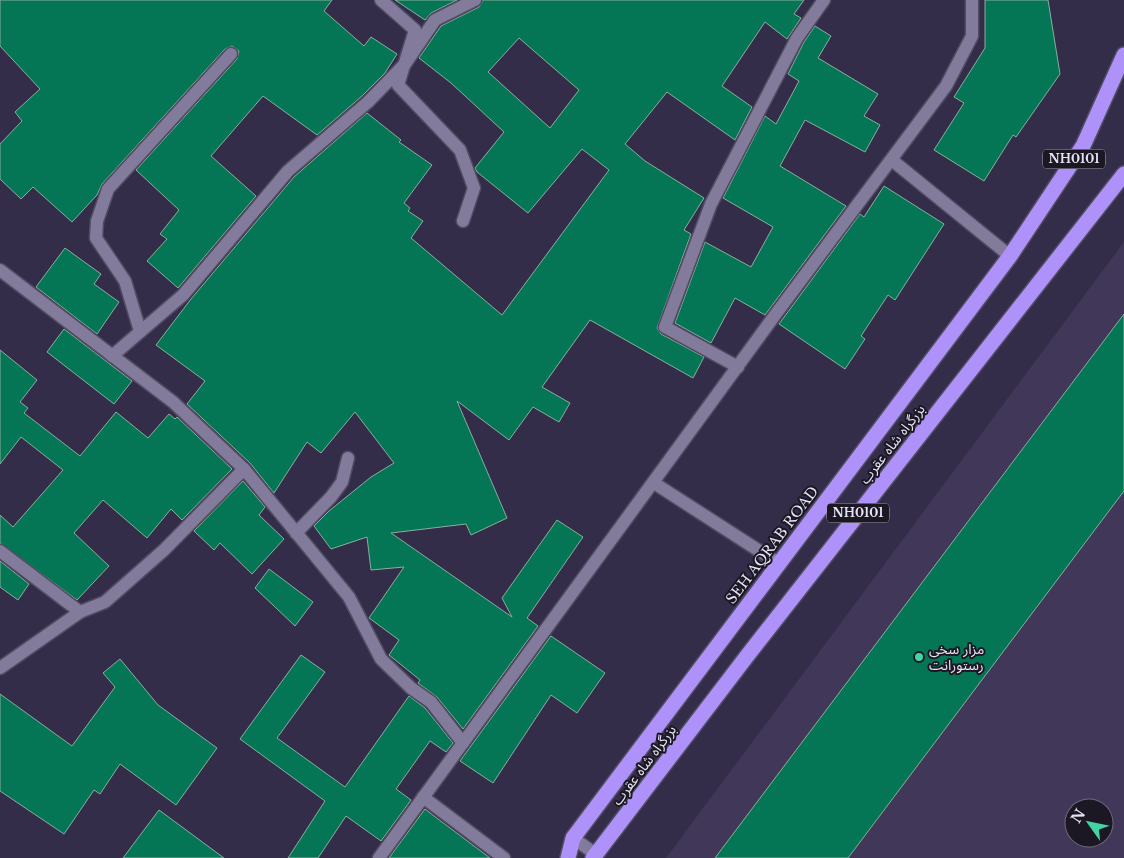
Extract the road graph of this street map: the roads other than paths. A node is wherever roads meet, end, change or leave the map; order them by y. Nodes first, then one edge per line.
1 (381, 0) edge
2 (475, 0) edge
3 (824, 0) edge
4 (972, 0) edge
5 (231, 54) dead end
6 (1124, 55) edge
7 (405, 64) junction
8 (893, 160) junction
9 (1124, 174) edge
10 (463, 221) dead end
11 (1010, 256) junction
12 (0, 270) edge
13 (140, 331) junction
14 (112, 356) junction
15 (738, 367) junction
16 (348, 458) dead end
17 (244, 468) junction
18 (654, 482) junction
19 (296, 533) junction
20 (0, 551) edge
21 (778, 563) junction
22 (80, 612) junction
23 (0, 668) edge
24 (463, 743) junction
25 (423, 797) junction
26 (573, 838) junction
27 (595, 857) edge
28 (379, 858) edge
29 (504, 858) edge
30 (568, 858) edge

1 - 7 street
2 - 7 street
3 - 15 street
4 - 8 street
5 - 13 street
6 - 11 highway, NH0101
7 - 10 street
7 - 13 street
8 - 11 street
8 - 15 street
9 - 27 highway, بزرگراه شاه عقرب / NH0101
11 - 21 highway, SEH AQRAB ROAD / NH0101
12 - 14 street
13 - 14 street
14 - 17 street
15 - 18 street
16 - 19 street
17 - 19 street
17 - 22 street
18 - 21 street
18 - 24 street
19 - 24 street
20 - 22 street
21 - 26 highway, SEH AQRAB ROAD / NH0101
22 - 23 street
24 - 25 street
25 - 28 street
25 - 29 street
26 - 27 street
26 - 30 highway, SEH AQRAB ROAD / NH0101

